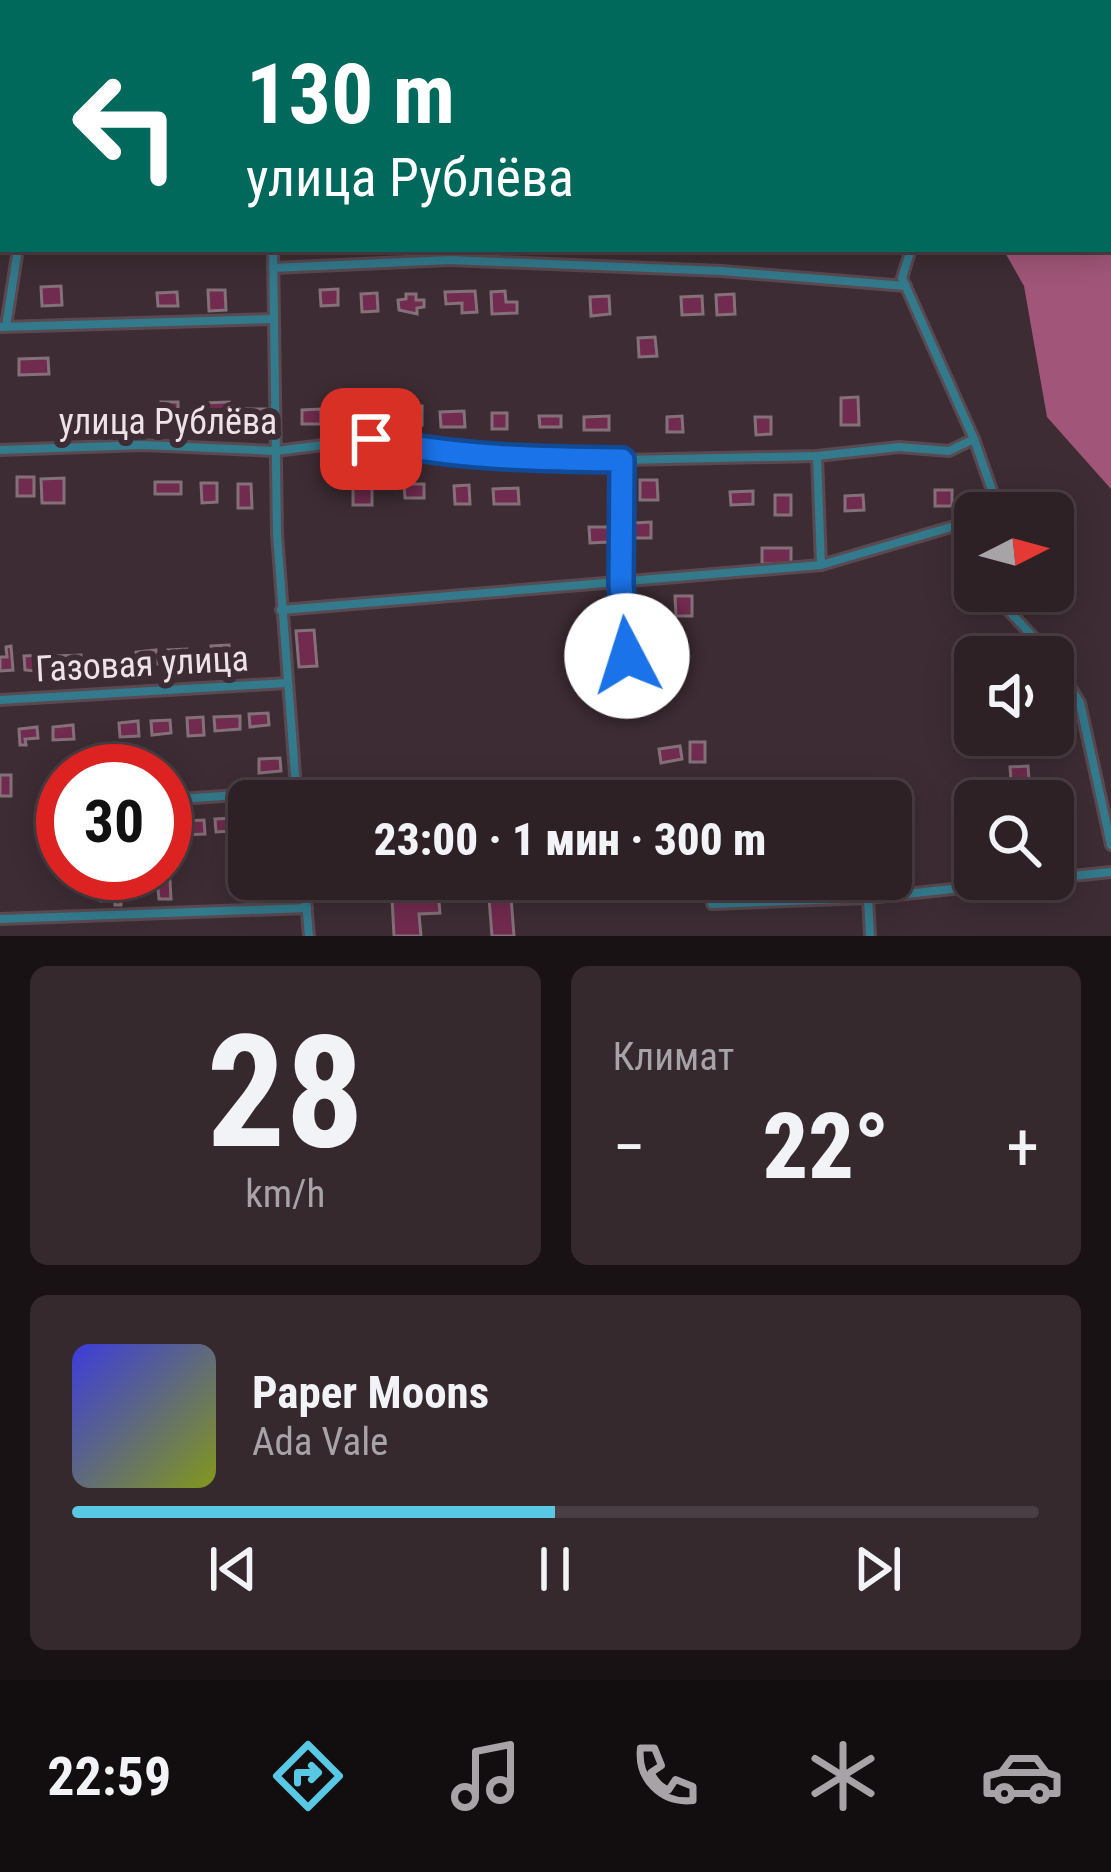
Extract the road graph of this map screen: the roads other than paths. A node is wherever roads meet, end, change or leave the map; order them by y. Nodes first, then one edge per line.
1 (17, 252) edge
2 (272, 252) edge
3 (910, 252) edge
4 (273, 268) junction
5 (906, 286) junction
6 (274, 319) junction
7 (3, 326) edge
8 (974, 439) junction
9 (0, 450) edge
10 (276, 452) junction
11 (817, 455) junction
12 (622, 460) junction
13 (993, 492) edge
14 (954, 526) edge
15 (820, 565) junction
16 (621, 584) junction
17 (280, 610) junction
18 (1010, 612) edge
19 (1032, 636) edge
20 (286, 683) junction
21 (630, 693) dead end
22 (1074, 693) edge
23 (0, 700) edge
24 (295, 780) edge
25 (228, 798) edge
26 (192, 799) edge
27 (1111, 845) edge
28 (1111, 872) edge
29 (1074, 876) edge
30 (954, 889) edge
31 (912, 893) edge
32 (306, 900) edge
33 (816, 900) edge
34 (868, 900) edge
35 (712, 904) dead end
36 (307, 908) junction
37 (0, 919) edge
38 (309, 936) edge
39 (871, 936) edge

1 - 7 street
2 - 4 street
3 - 5 street
4 - 5 street
4 - 6 street
5 - 8 street
6 - 7 street
6 - 10 street
8 - 11 street, улица Рублёва
8 - 13 street
9 - 10 street, улица Рублёва
10 - 12 street, улица Рублёва
10 - 17 street
11 - 12 street, улица Рублёва
11 - 15 street
12 - 16 street
14 - 15 street
15 - 16 street
16 - 17 street
16 - 21 street
17 - 20 street
18 - 19 street
20 - 23 street, Газовая улица
20 - 24 street
22 - 27 street
25 - 26 street
28 - 29 street
30 - 31 street
32 - 36 street
33 - 35 street
34 - 39 street
36 - 37 street
36 - 38 street

